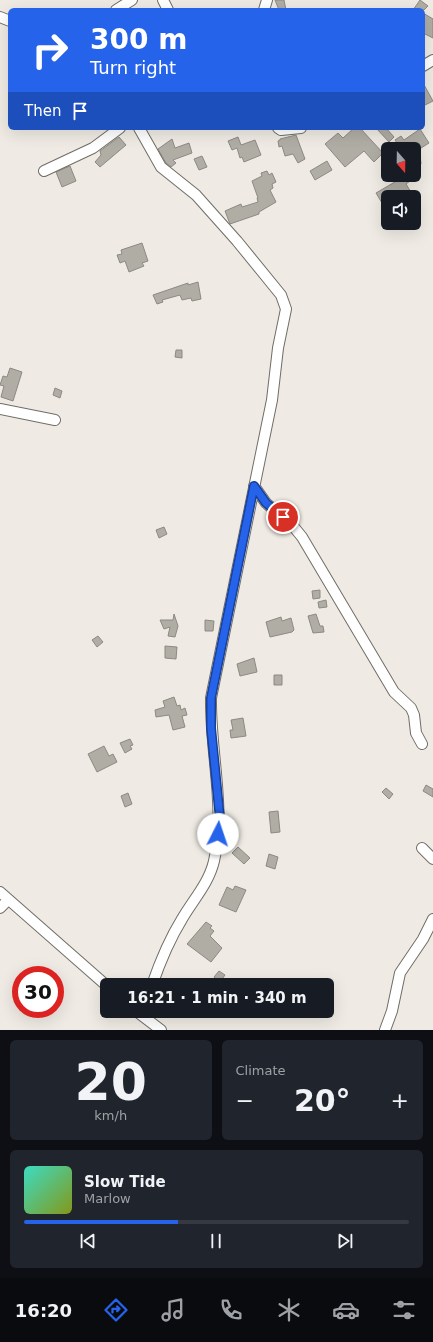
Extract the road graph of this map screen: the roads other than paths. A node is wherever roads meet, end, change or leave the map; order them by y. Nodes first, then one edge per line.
1 (132, 0) edge
2 (119, 8) edge
3 (117, 130) edge
4 (139, 130) edge
5 (44, 171) dead end
6 (0, 409) edge
7 (55, 420) dead end
8 (254, 486) junction
9 (422, 744) dead end
10 (422, 848) dead end
11 (433, 859) edge
12 (0, 892) edge
13 (8, 900) junction
14 (0, 908) edge
15 (433, 919) edge
16 (155, 978) edge
17 (100, 980) edge
18 (143, 1018) edge
19 (148, 1018) edge
20 (146, 1030) edge
21 (161, 1030) edge
22 (385, 1030) edge

1 - 2 street
3 - 5 street
4 - 8 street
6 - 7 street
8 - 9 street
8 - 16 street
10 - 11 street
12 - 13 street
13 - 14 street
13 - 17 street
15 - 22 street
18 - 20 street
19 - 21 street

